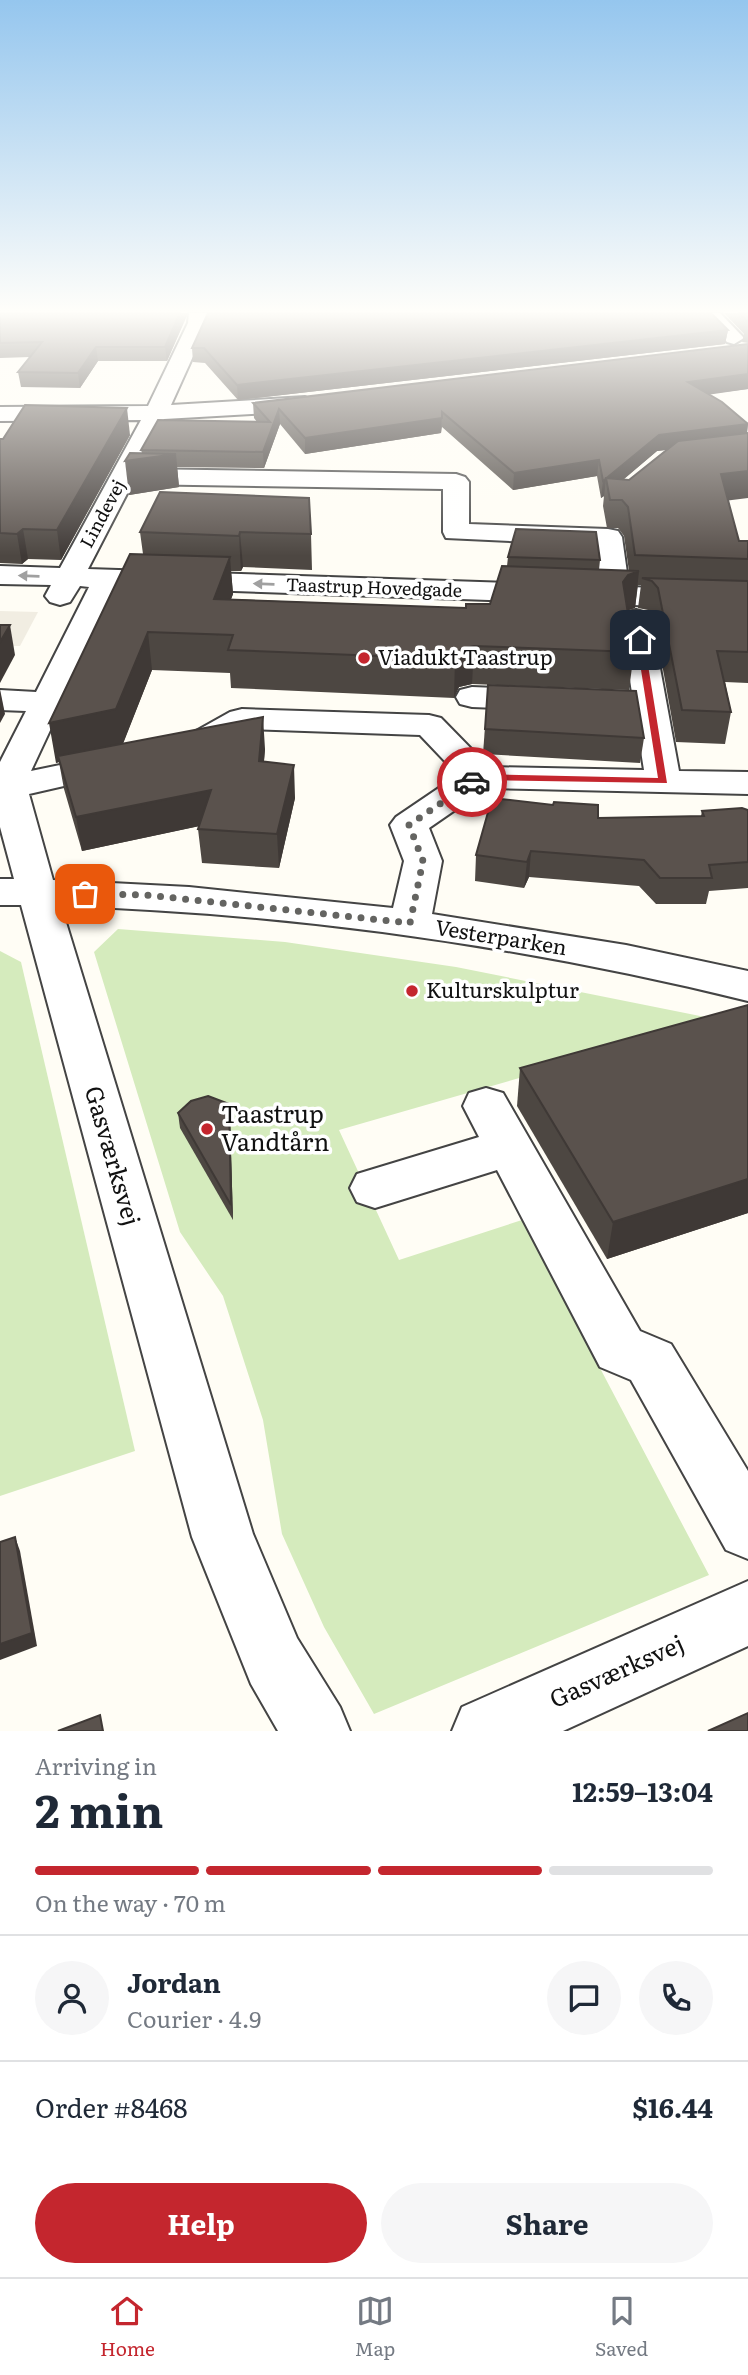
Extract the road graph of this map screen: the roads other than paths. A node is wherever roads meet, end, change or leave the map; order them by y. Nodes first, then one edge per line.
1 (165, 394) edge
2 (327, 402) edge
3 (156, 413) junction
4 (0, 414) edge
5 (123, 476) junction
6 (0, 575) edge
7 (64, 589) junction
8 (101, 590) junction
9 (0, 598) edge
10 (748, 600) edge
11 (626, 607) junction
12 (748, 623) edge
13 (472, 697) dead end
14 (0, 700) edge
15 (46, 702) junction
16 (651, 704) junction
17 (479, 777) junction
18 (663, 781) junction
19 (748, 783) edge
20 (10, 788) junction
21 (18, 892) edge
22 (410, 923) junction
23 (748, 986) edge
24 (374, 1188) dead end
25 (748, 1528) edge
26 (748, 1613) edge
27 (316, 1731) edge
28 (486, 1731) edge

1 - 3 street, Lindevej
2 - 3 street
3 - 4 street
3 - 5 street, Lindevej
5 - 7 street, Lindevej
5 - 11 street
7 -> 6 street, Taastrup Hovedgade
7 - 8 street, Taastrup Hovedgade
7 - 9 street, Taastrup Hovedgade
8 - 11 street, Taastrup Hovedgade
8 - 15 street
10 - 11 street, Taastrup Hovedgade
11 - 12 street, Taastrup Hovedgade
11 - 16 street
13 - 16 street
14 - 15 street
15 - 20 street
16 - 18 street
17 - 18 street
17 - 20 street
17 - 22 street
18 - 19 street
20 - 21 street, Gasværksvej
21 - 22 street, Vesterparken
21 - 27 street, Gasværksvej
22 - 23 street, Vesterparken
24 - 25 street
26 - 28 street, Gasværksvej

